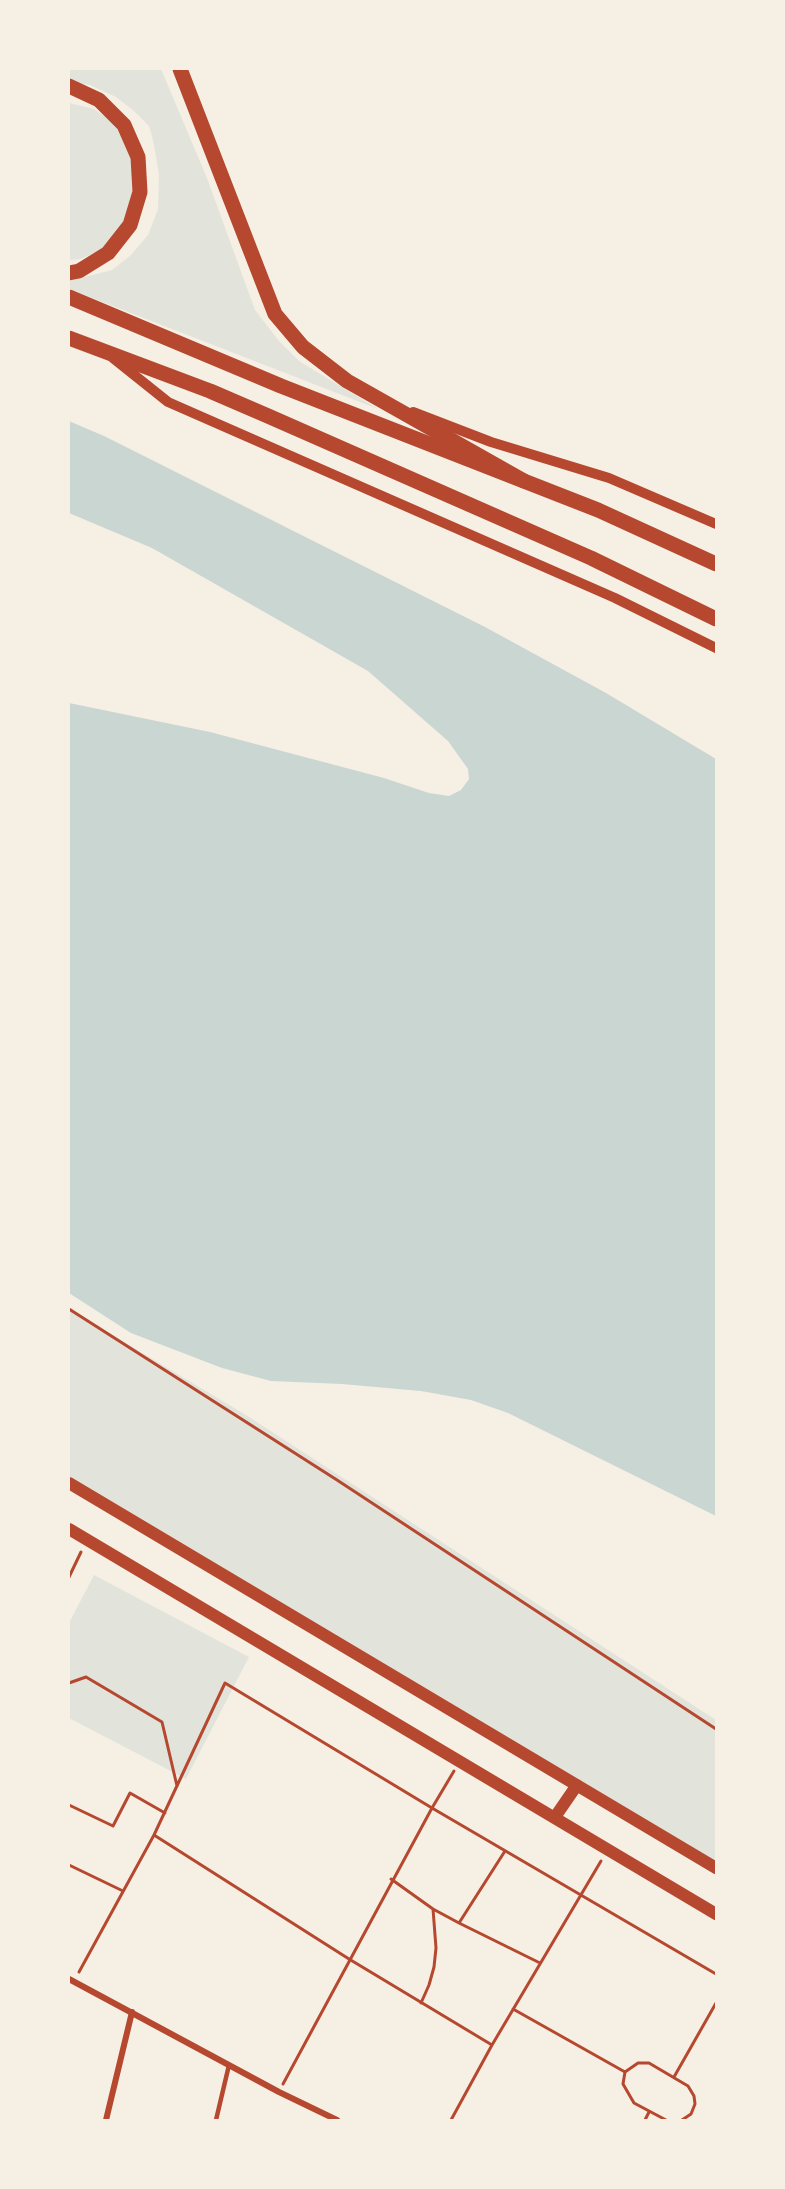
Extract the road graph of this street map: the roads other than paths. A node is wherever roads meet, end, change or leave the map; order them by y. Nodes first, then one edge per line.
1 (180, 69) edge
2 (69, 86) edge
3 (69, 273) edge
4 (69, 297) edge
5 (69, 338) edge
6 (106, 352) junction
7 (375, 397) junction
8 (524, 481) junction
9 (716, 524) edge
10 (716, 564) edge
11 (716, 619) edge
12 (716, 648) edge
13 (69, 1483) edge
14 (69, 1529) edge
15 (577, 1785) junction
16 (555, 1817) junction
17 (716, 1868) edge
18 (716, 1914) edge
19 (72, 1980) edge
20 (132, 2012) junction
21 (230, 2065) junction
22 (321, 2112) junction
23 (106, 2120) edge
24 (216, 2120) edge
25 (319, 2120) edge
26 (337, 2120) edge

1 - 7 main road
2 - 3 main road
4 - 8 main road
5 - 6 main road
6 - 11 main road
6 - 12 street
7 - 8 main road
7 - 9 street
8 - 10 main road
13 - 15 main road
14 - 16 main road
15 - 16 main road
15 - 17 main road
16 - 18 main road
19 - 20 street
20 - 21 street
20 - 23 street
21 - 22 street
21 - 24 lane
22 - 25 lane
22 - 26 street

